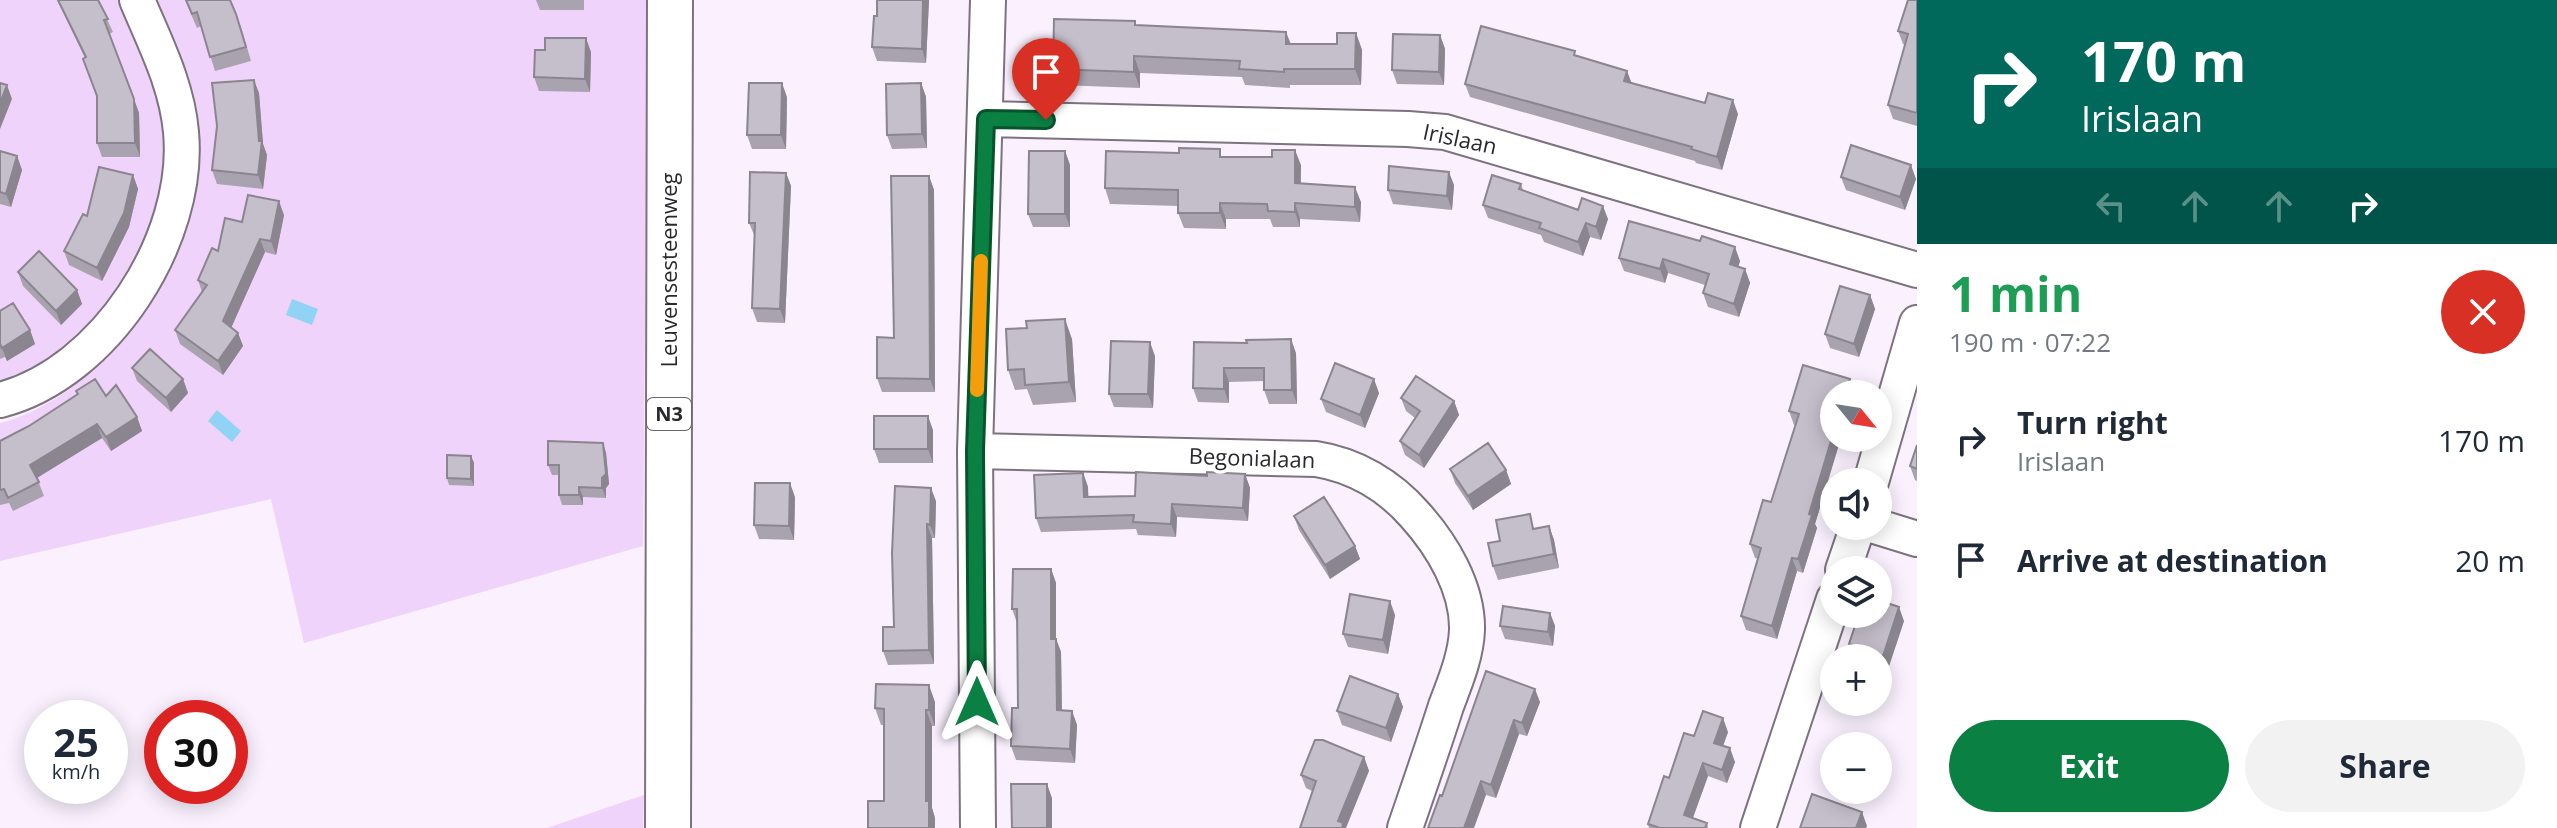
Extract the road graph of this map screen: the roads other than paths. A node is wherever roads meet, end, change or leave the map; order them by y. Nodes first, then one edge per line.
1 (137, 0) edge
2 (670, 0) edge
3 (988, 0) edge
4 (986, 119) junction
5 (1917, 270) edge
6 (1917, 323) edge
7 (0, 400) edge
8 (975, 451) junction
9 (1875, 468) edge
10 (1892, 531) edge
11 (1917, 539) edge
12 (1824, 628) edge
13 (668, 828) edge
14 (978, 828) edge
15 (1405, 828) edge
16 (1758, 828) edge

1 - 7 street
2 - 13 main road, Leuvensesteenweg / N3
3 - 4 street
4 - 5 street, Irislaan
4 - 8 street
6 - 9 street
8 - 14 street
8 - 15 street, Begonialaan
10 - 11 street
12 - 16 street

